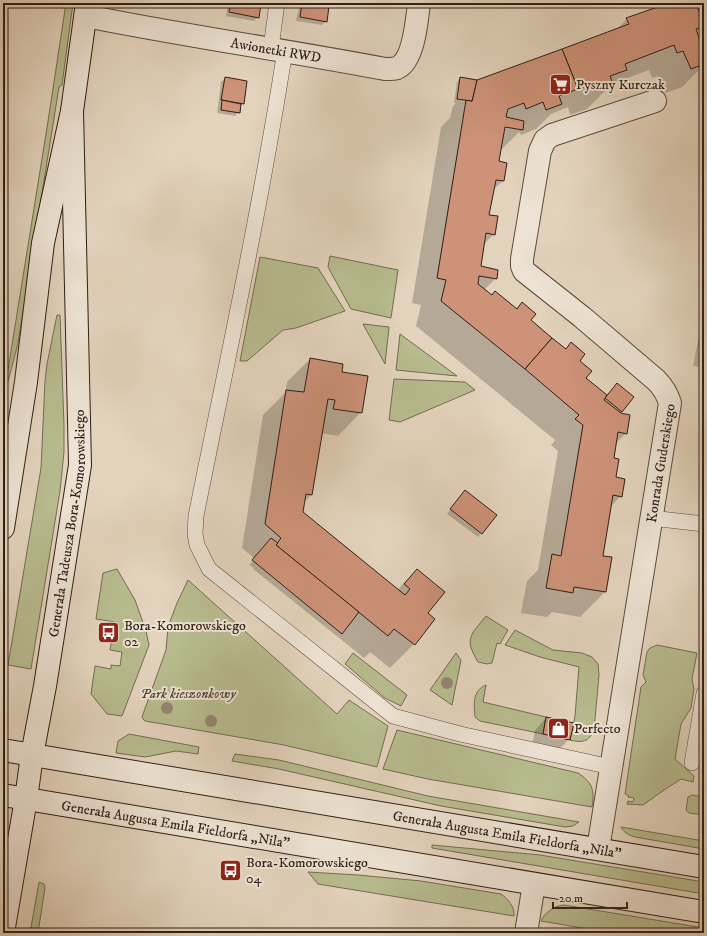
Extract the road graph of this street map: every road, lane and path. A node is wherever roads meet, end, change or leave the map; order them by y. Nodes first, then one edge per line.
1 (277, 3) edge
2 (419, 3) edge
3 (86, 9) edge
4 (278, 49) junction
5 (655, 101) dead end
6 (72, 111) junction
7 (651, 518) junction
8 (704, 524) edge
9 (3, 528) edge
10 (704, 693) edge
11 (3, 750) edge
12 (32, 755) junction
13 (692, 763) dead end
14 (611, 767) junction
15 (3, 795) edge
16 (26, 798) junction
17 (598, 849) junction
18 (704, 867) edge
19 (534, 884) junction
20 (704, 912) edge
21 (3, 933) edge
22 (526, 933) edge

1 - 4 lane
2 - 4 street, Awionetki RWD
3 - 4 street, Awionetki RWD
3 - 6 street, Generała Tadeusza Bora-Komorowskiego
4 - 14 lane
5 - 7 street, Konrada Guderskiego
6 - 9 street, Generała Tadeusza Bora-Komorowskiego
6 - 12 street, Generała Tadeusza Bora-Komorowskiego
7 - 8 lane
7 - 14 street, Konrada Guderskiego
10 - 13 lane
11 - 12 street, Generała Augusta Emila Fieldorfa „Nila”
12 - 16 street, Generała Tadeusza Bora-Komorowskiego
12 - 17 street, Generała Augusta Emila Fieldorfa „Nila”
14 - 17 street, Konrada Guderskiego
15 - 16 street, Generała Augusta Emila Fieldorfa „Nila”
16 - 19 street, Generała Augusta Emila Fieldorfa „Nila”
16 - 21 street, Generała Tadeusza Bora-Komorowskiego
17 - 18 street, Generała Augusta Emila Fieldorfa „Nila”
19 - 20 street, Generała Augusta Emila Fieldorfa „Nila”
19 - 22 street

